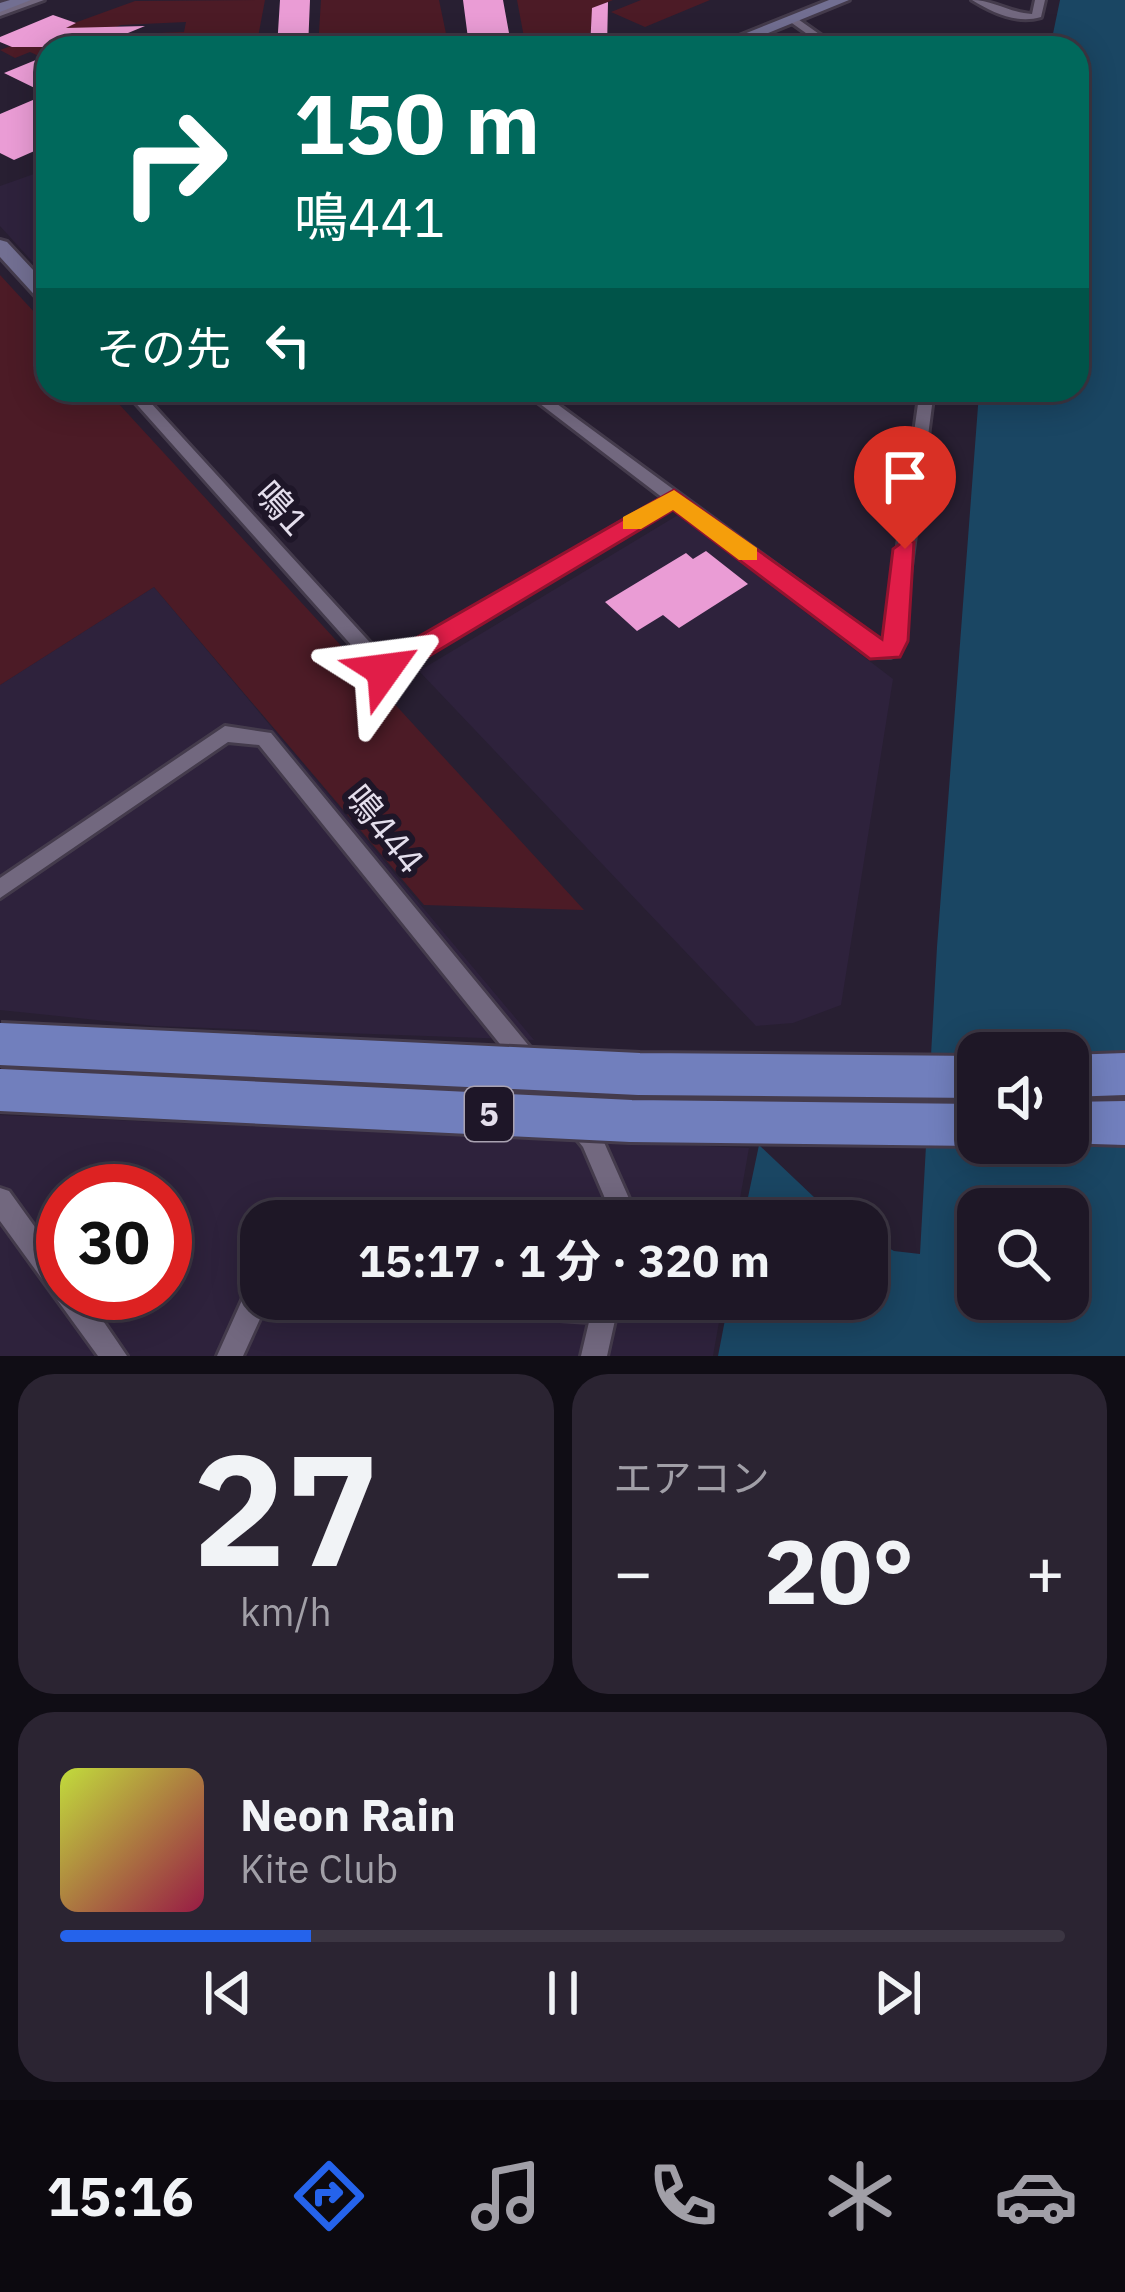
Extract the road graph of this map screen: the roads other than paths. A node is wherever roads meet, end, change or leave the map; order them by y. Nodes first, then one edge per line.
1 (24, 0) edge
2 (40, 0) edge
3 (842, 0) edge
4 (977, 0) edge
5 (1026, 0) edge
6 (1040, 0) edge
7 (2, 6) edge
8 (1013, 16) junction
9 (792, 19) junction
10 (748, 36) edge
11 (817, 36) edge
12 (0, 246) edge
13 (36, 285) edge
14 (142, 402) edge
15 (545, 402) edge
16 (925, 402) edge
17 (674, 499) junction
18 (0, 889) edge
19 (0, 1034) edge
20 (0, 1044) edge
21 (128, 1050) junction
22 (1125, 1074) edge
23 (1089, 1075) edge
24 (957, 1077) edge
25 (0, 1090) edge
26 (1125, 1123) edge
27 (1089, 1124) edge
28 (957, 1125) edge
29 (0, 1200) edge
30 (618, 1200) edge
31 (36, 1250) edge
32 (87, 1320) edge
33 (246, 1320) edge
34 (602, 1320) edge
35 (113, 1356) edge
36 (230, 1356) edge
37 (594, 1356) edge

1 - 7 street
2 - 7 street
3 - 9 street
4 - 8 street
5 - 8 street
6 - 8 street
9 - 10 street
9 - 11 street
12 - 13 street
14 - 17 street, 鳴1
15 - 17 street
16 - 17 street
18 - 30 street, 鳴444
19 - 21 highway, 5, bridge
20 - 21 highway, 5, bridge
21 - 24 highway, 5, bridge
22 - 23 highway
25 - 28 highway, 5, bridge
26 - 27 highway
29 - 31 street
32 - 35 street
33 - 36 street
34 - 37 street

